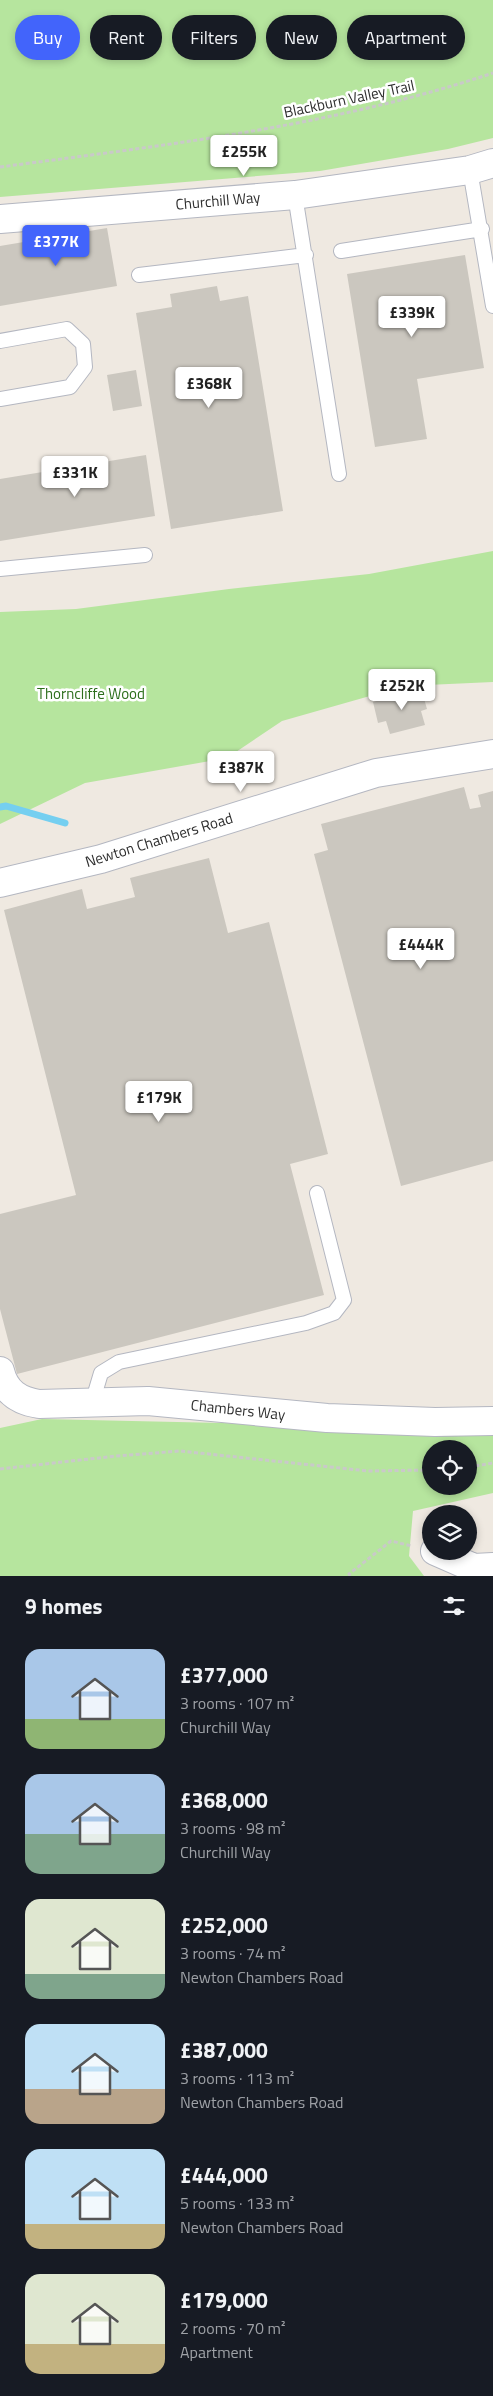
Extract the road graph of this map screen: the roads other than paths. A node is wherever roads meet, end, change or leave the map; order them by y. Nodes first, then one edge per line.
1 (481, 166) edge
2 (295, 195) junction
3 (0, 219) edge
4 (482, 229) junction
5 (341, 251) dead end
6 (306, 255) junction
7 (139, 275) dead end
8 (493, 306) edge
9 (0, 341) edge
10 (0, 399) edge
11 (340, 474) dead end
12 (145, 555) dead end
13 (0, 569) edge
14 (493, 754) edge
15 (0, 883) edge
16 (317, 1193) dead end
17 (0, 1371) edge
18 (92, 1403) junction
19 (493, 1421) edge
20 (453, 1560) edge
21 (493, 1566) edge

1 - 2 street, Churchill Way
1 - 4 lane
2 - 3 street, Churchill Way
2 - 6 lane
4 - 5 lane
4 - 8 lane
6 - 7 lane
6 - 11 lane
9 - 10 lane
12 - 13 lane
14 - 15 street, Newton Chambers Road
16 - 18 lane
17 - 18 street, Chambers Way
18 - 19 street, Chambers Way
20 - 21 street

